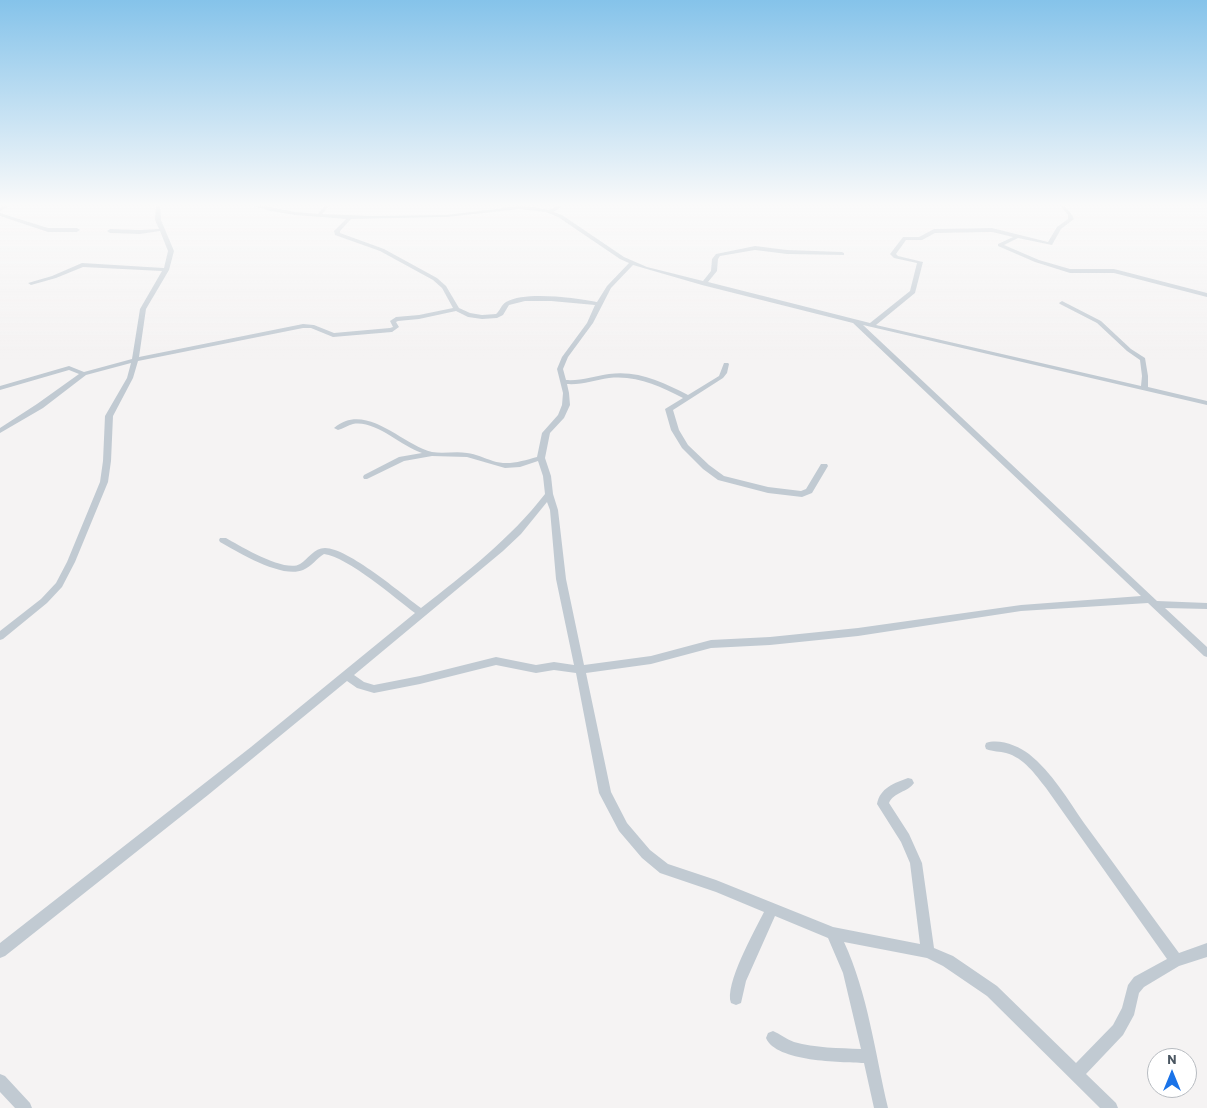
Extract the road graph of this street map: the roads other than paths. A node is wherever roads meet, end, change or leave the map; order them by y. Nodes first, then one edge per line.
1 (170, 256) edge
2 (393, 256) edge
3 (619, 256) edge
4 (717, 256) edge
5 (896, 256) edge
6 (1025, 256) edge
7 (631, 264) junction
8 (166, 270) junction
9 (31, 282) dead end
10 (704, 284) junction
11 (1207, 295) edge
12 (1062, 303) dead end
13 (598, 304) junction
14 (457, 309) junction
15 (855, 322) junction
16 (872, 325) junction
17 (135, 360) junction
18 (726, 364) dead end
19 (84, 374) junction
20 (563, 382) junction
21 (0, 388) edge
22 (1144, 389) junction
23 (688, 398) junction
24 (1207, 403) edge
25 (338, 428) dead end
26 (0, 431) edge
27 (431, 454) junction
28 (541, 458) junction
29 (824, 466) dead end
30 (366, 477) dead end
31 (549, 494) junction
32 (223, 540) dead end
33 (1152, 602) junction
34 (1207, 606) edge
35 (421, 613) junction
36 (0, 636) edge
37 (1207, 653) edge
38 (580, 670) junction
39 (347, 676) junction
40 (990, 746) dead end
41 (908, 783) dead end
42 (772, 909) junction
43 (833, 933) junction
44 (1207, 950) edge
45 (0, 952) edge
46 (928, 952) junction
47 (1176, 961) junction
48 (736, 998) dead end
49 (773, 1038) dead end
50 (869, 1056) junction
51 (1077, 1074) junction
52 (0, 1080) edge
53 (25, 1108) edge
54 (882, 1108) edge
55 (1111, 1108) edge

1 - 8 street
2 - 14 street
3 - 7 street
4 - 10 street
5 - 16 street
6 - 11 street
7 - 10 street
7 - 13 street
8 - 9 street
8 - 17 street
10 - 15 street
12 - 22 street
13 - 14 street
13 - 20 street
14 - 17 street
15 - 16 street
15 - 33 street
16 - 22 street
17 - 19 street
17 - 36 street
18 - 23 street
19 - 21 street
19 - 26 street
20 - 23 street
20 - 28 street
22 - 24 street
23 - 29 street
25 - 27 street
27 - 28 street
27 - 30 street
28 - 31 street
31 - 35 street
31 - 38 street
32 - 35 street
33 - 34 street
33 - 37 street
33 - 38 street
35 - 39 street
38 - 39 street
38 - 42 street
39 - 45 street
40 - 47 street
41 - 46 street
42 - 43 street
42 - 48 street
43 - 46 street
43 - 50 street
44 - 47 street
46 - 51 street
47 - 51 street
49 - 50 street
50 - 54 street
51 - 55 street
52 - 53 street

